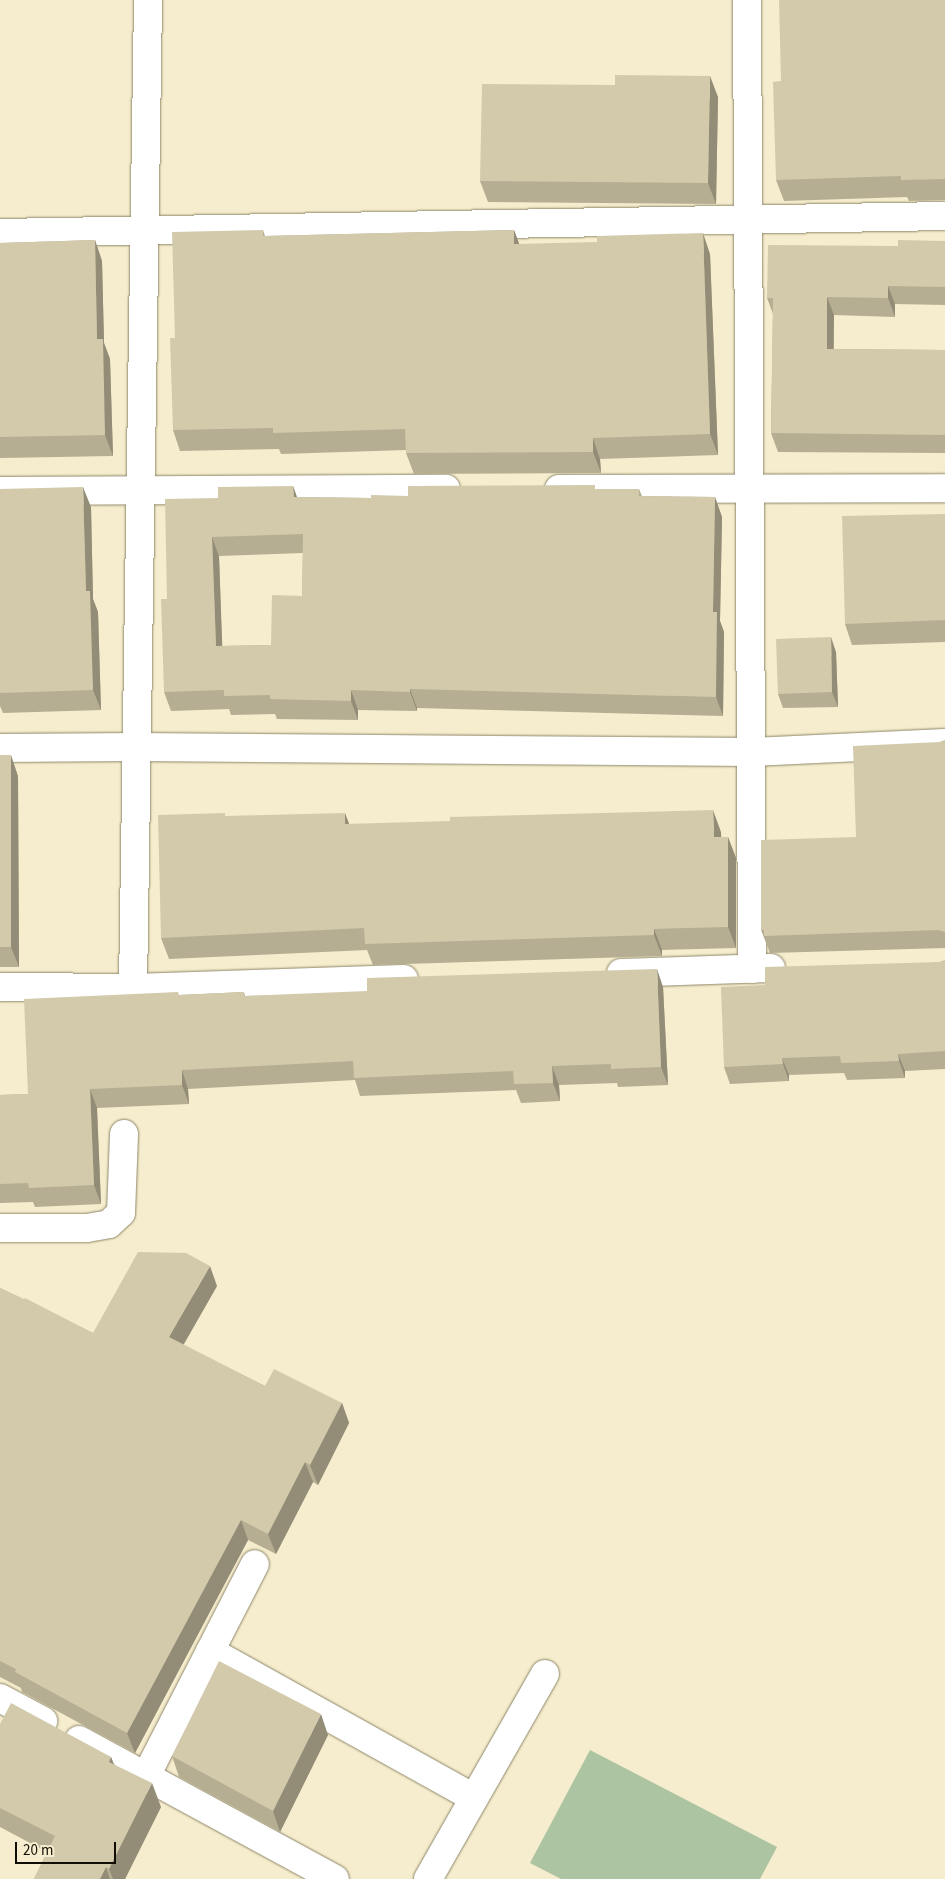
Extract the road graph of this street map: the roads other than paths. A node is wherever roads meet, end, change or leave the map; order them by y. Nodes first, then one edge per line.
1 (148, 0) edge
2 (747, 0) edge
3 (945, 216) edge
4 (748, 220) junction
5 (144, 231) junction
6 (0, 233) edge
7 (750, 488) junction
8 (945, 488) edge
9 (475, 489) edge
10 (534, 489) edge
11 (140, 490) junction
12 (0, 491) edge
13 (945, 743) edge
14 (136, 747) junction
15 (0, 748) edge
16 (752, 752) junction
17 (800, 967) edge
18 (752, 969) junction
19 (592, 974) edge
20 (432, 978) edge
21 (0, 987) edge
22 (133, 988) junction
23 (124, 1134) dead end
24 (0, 1228) edge
25 (255, 1564) dead end
26 (210, 1651) junction
27 (545, 1674) dead end
28 (0, 1698) edge
29 (146, 1776) junction
30 (474, 1798) junction
31 (335, 1879) edge
32 (428, 1879) edge

1 - 5 street
2 - 4 street
3 - 4 street
4 - 5 street
4 - 7 street
5 - 6 street
5 - 11 street
7 - 8 street
7 - 10 street
7 - 16 street
9 - 11 street
11 - 12 street
11 - 14 street
13 - 16 street
14 - 15 street
14 - 16 street
14 - 22 street
16 - 18 street
17 - 18 street
18 - 19 street
20 - 22 street
21 - 22 street
23 - 24 street
25 - 26 street
26 - 29 street
26 - 30 street
27 - 30 street
28 - 29 street
29 - 31 street
30 - 32 street

